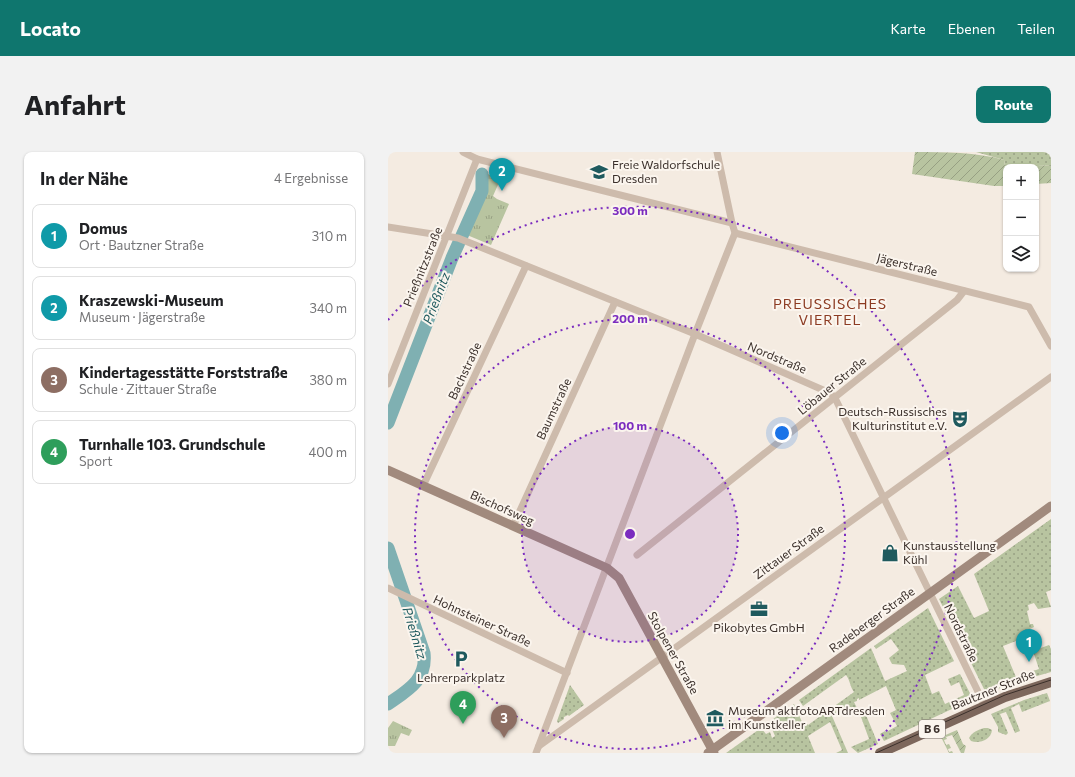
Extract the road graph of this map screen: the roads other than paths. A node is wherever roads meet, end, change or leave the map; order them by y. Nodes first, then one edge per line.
1 (464, 152) edge
2 (717, 152) edge
3 (477, 159) junction
4 (732, 223) junction
5 (388, 227) edge
6 (735, 233) junction
7 (447, 236) junction
8 (526, 266) junction
9 (964, 291) junction
10 (615, 302) junction
11 (695, 334) junction
12 (1051, 346) edge
13 (1051, 377) edge
14 (388, 384) edge
15 (835, 398) junction
16 (388, 470) edge
17 (423, 486) junction
18 (883, 498) junction
19 (1051, 506) edge
20 (513, 526) junction
21 (637, 555) dead end
22 (607, 568) junction
23 (388, 588) edge
24 (930, 593) junction
25 (662, 657) junction
26 (567, 673) junction
27 (1051, 682) edge
28 (985, 706) junction
29 (538, 750) edge
30 (712, 752) edge
31 (880, 753) edge

1 - 3 street
2 - 4 street
3 - 4 street
3 - 7 street, Prießnitzstraße
4 - 6 street
5 - 7 street, Nordstraße
6 - 9 street, Jägerstraße
6 - 11 street
7 - 8 street, Nordstraße
7 - 14 street, Prießnitzstraße
8 - 10 street, Nordstraße
8 - 17 street, Bachstraße
9 - 12 street, Jägerstraße
9 - 15 street, Löbauer Straße
10 - 11 street, Nordstraße
10 - 20 street, Baumstraße
11 - 15 street, Nordstraße
11 - 22 street
13 - 18 street, Zittauer Straße
15 - 18 street, Nordstraße
15 - 21 street, Löbauer Straße
16 - 17 street, Bischofsweg
17 - 20 street, Bischofsweg
18 - 24 street, Nordstraße
18 - 25 street, Zittauer Straße
19 - 24 street, Radeberger Straße
20 - 22 street, Bischofsweg
22 - 25 street, Stolpener Straße
22 - 26 street
23 - 26 street, Hohnsteiner Straße
24 - 28 street, Nordstraße
24 - 30 street, Radeberger Straße
25 - 29 street, Zittauer Straße
25 - 30 street, Stolpener Straße
26 - 29 street
27 - 28 main road, Bautzner Straße / B 6
28 - 31 main road, Bautzner Straße / B 6

